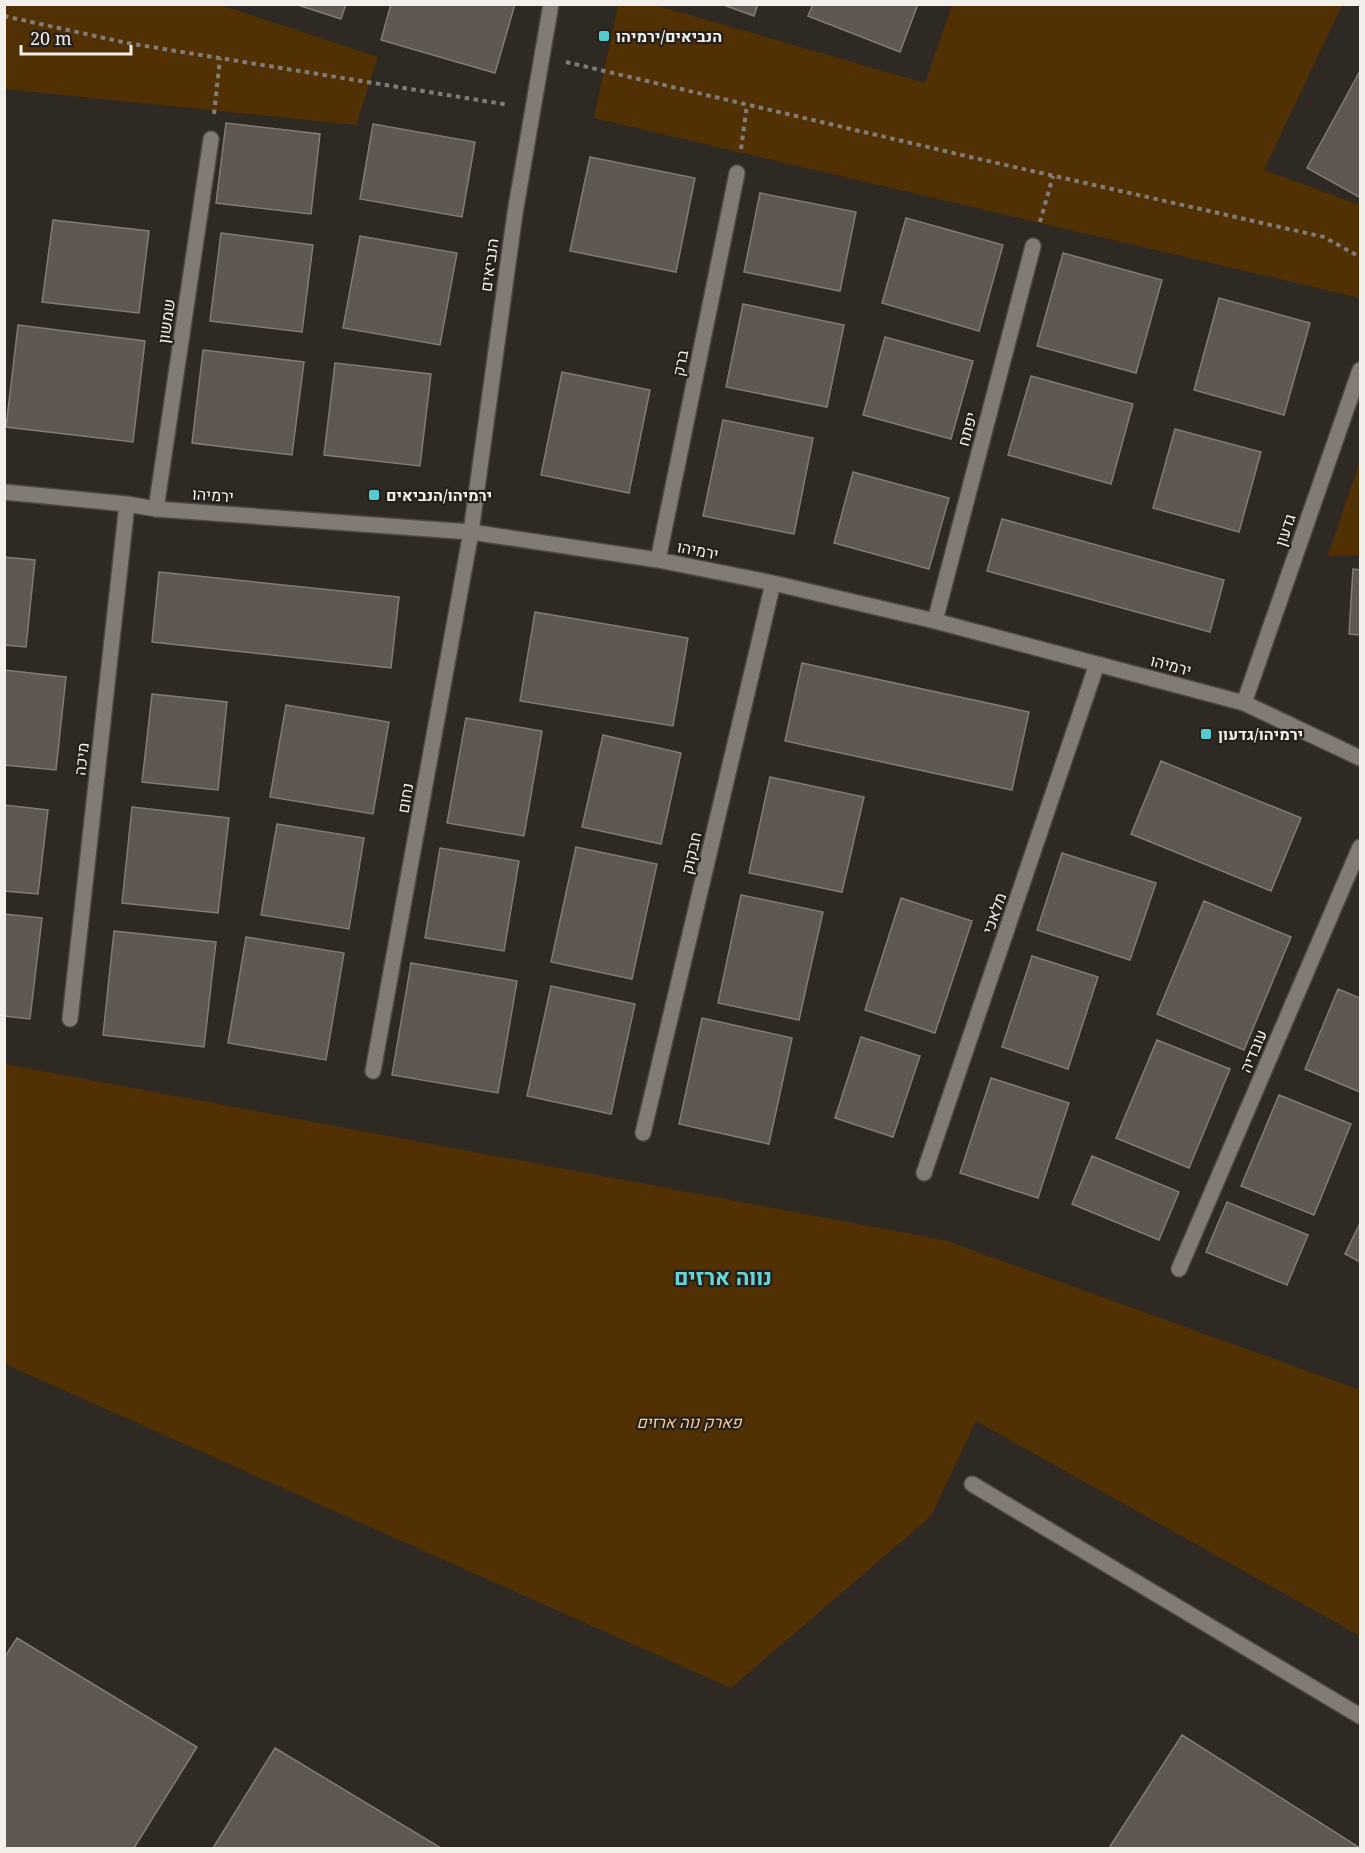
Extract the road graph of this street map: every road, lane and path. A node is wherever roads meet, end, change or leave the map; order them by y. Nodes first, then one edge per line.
1 (551, 4) edge
2 (4, 16) edge
3 (542, 56) junction
4 (220, 58) junction
5 (747, 105) junction
6 (533, 109) junction
7 (211, 139) joint
8 (737, 173) joint
9 (1053, 176) junction
10 (1033, 246) joint
11 (1360, 257) edge
12 (1360, 370) edge
13 (4, 492) edge
14 (128, 504) junction
15 (156, 509) junction
16 (471, 532) junction
17 (658, 560) junction
18 (773, 583) junction
19 (934, 621) junction
20 (1097, 664) junction
21 (1244, 703) junction
22 (1360, 758) edge
23 (1360, 847) edge
24 (70, 1019) dead end
25 (374, 1071) dead end
26 (643, 1133) dead end
27 (924, 1173) dead end
28 (1179, 1269) dead end
29 (972, 1484) dead end
30 (1360, 1716) edge

1 - 3 street, הנביאים
2 - 4 path
3 - 5 path
3 - 6 street, הנביאים
4 - 6 path
4 - 7 path
5 - 8 path
5 - 9 path
6 - 16 street, הנביאים
7 - 15 street, שמשון
8 - 17 street, ברק
9 - 10 path
9 - 11 path
10 - 19 street, יפתח
12 - 21 street, גדעון
13 - 14 street, ירמיהו
14 - 15 street, ירמיהו
14 - 24 street, מיכה
15 - 16 street, ירמיהו
16 - 17 street, ירמיהו
16 - 25 street, נחום
17 - 18 street, ירמיהו
18 - 19 street, ירמיהו
18 - 26 street, חבקוק
19 - 20 street, ירמיהו
20 - 21 street, ירמיהו
20 - 27 street, מלאכי
21 - 22 street, ירמיהו
23 - 28 street, עובדיה
29 - 30 street

